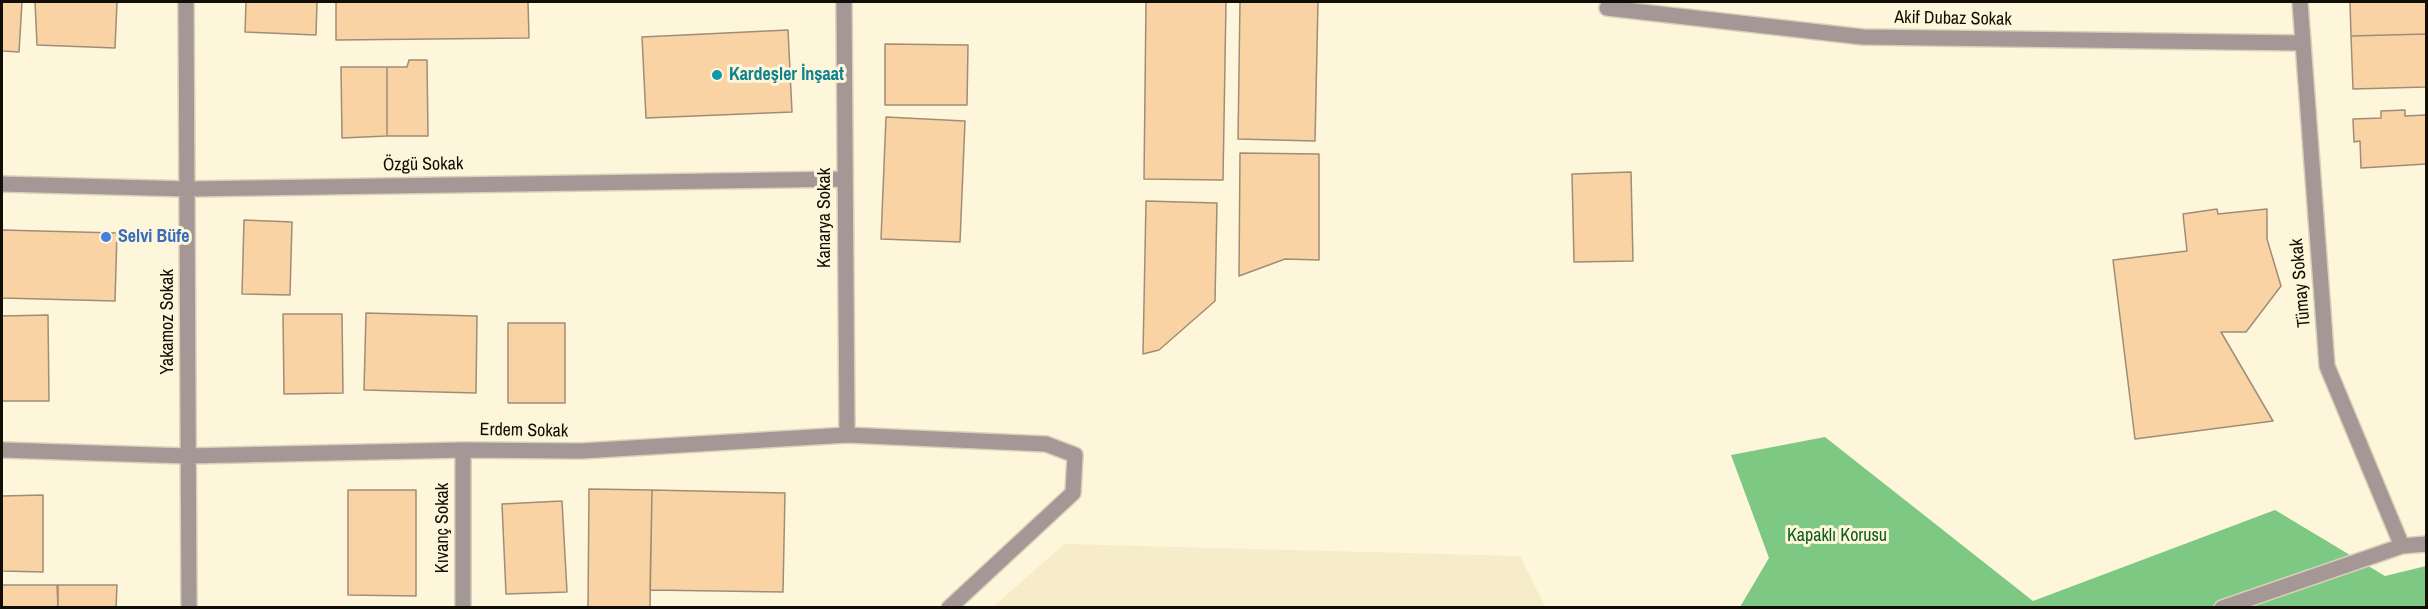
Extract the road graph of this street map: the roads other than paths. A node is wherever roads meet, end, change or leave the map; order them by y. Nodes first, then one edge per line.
1 (186, 2) edge
2 (843, 2) edge
3 (2300, 2) edge
4 (1607, 8) dead end
5 (2301, 43) junction
6 (845, 179) junction
7 (2, 184) edge
8 (188, 189) junction
9 (847, 435) junction
10 (2, 450) edge
11 (463, 450) junction
12 (187, 456) junction
13 (2427, 543) edge
14 (2402, 546) junction
15 (189, 608) edge
16 (463, 608) edge
17 (949, 608) edge
18 (2222, 608) edge

1 - 8 street, Yakamoz Sokak
2 - 6 street, Kanarya Sokak
3 - 5 street, Tümay Sokak
4 - 5 street, Akif Dubaz Sokak
5 - 14 street, Tümay Sokak
6 - 8 street, Özgü Sokak
6 - 9 street, Kanarya Sokak
7 - 8 street, Özgü Sokak
8 - 12 street, Yakamoz Sokak
9 - 11 street, Erdem Sokak
9 - 17 street, Erdem Sokak
10 - 12 street, Erdem Sokak
11 - 12 street, Erdem Sokak
11 - 16 street, Kıvanç Sokak
12 - 15 street, Yakamoz Sokak
13 - 14 street
14 - 18 street

